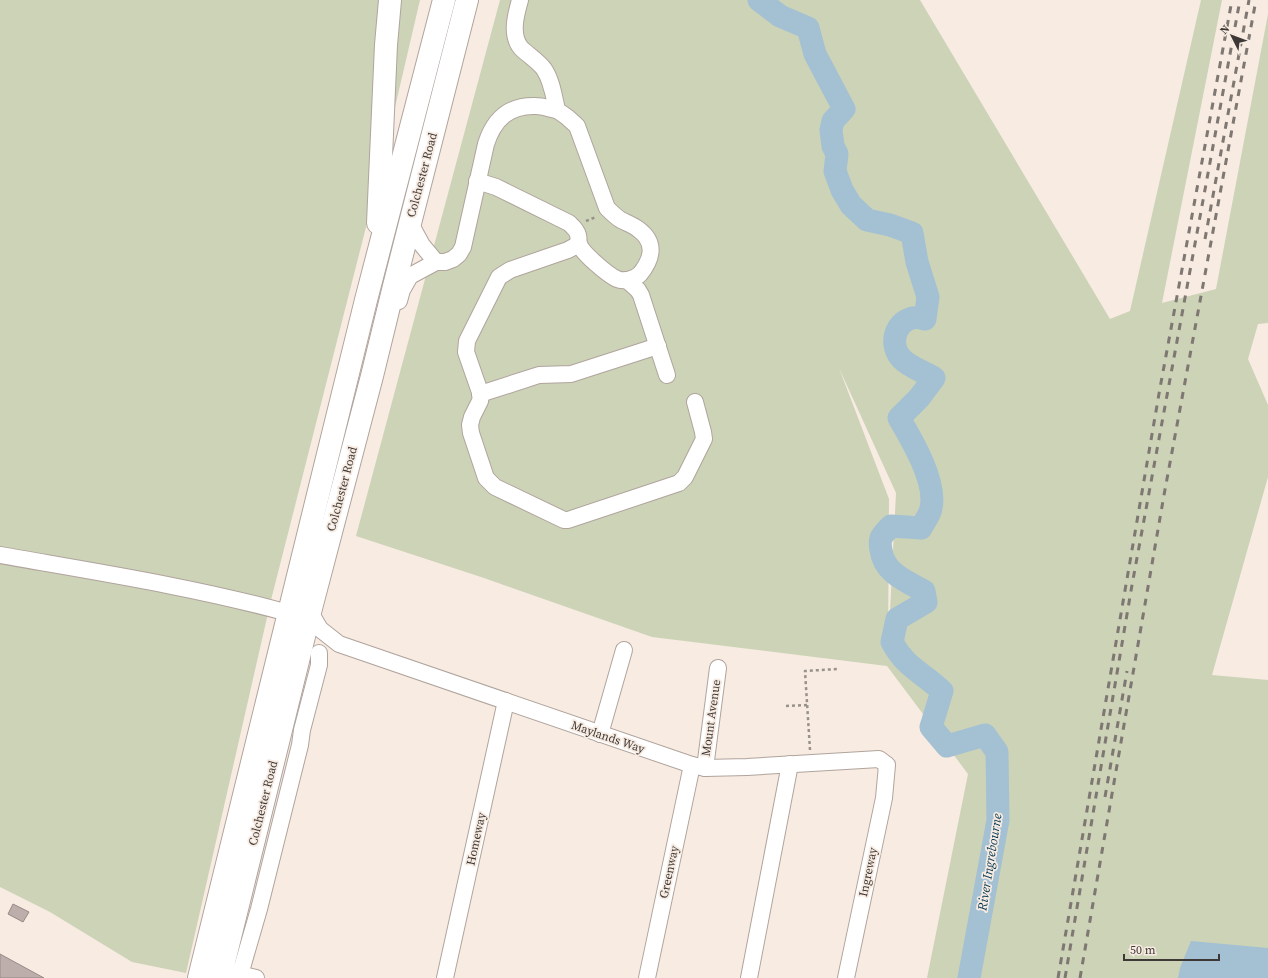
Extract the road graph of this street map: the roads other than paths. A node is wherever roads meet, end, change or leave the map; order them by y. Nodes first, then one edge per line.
1 (390, 0) edge
2 (444, 0) edge
3 (467, 0) edge
4 (520, 0) edge
5 (557, 110) junction
6 (477, 181) junction
7 (410, 223) junction
8 (579, 244) junction
9 (378, 258) junction
10 (436, 262) junction
11 (627, 280) junction
12 (658, 346) junction
13 (667, 375) dead end
14 (372, 376) junction
15 (480, 394) junction
16 (694, 402) dead end
17 (0, 555) edge
18 (288, 613) junction
19 (313, 618) junction
20 (339, 644) junction
21 (624, 650) dead end
22 (320, 652) junction
23 (718, 668) dead end
24 (294, 677) junction
25 (506, 700) junction
26 (600, 734) junction
27 (790, 764) junction
28 (887, 765) joint
29 (698, 767) junction
30 (217, 974) edge
31 (256, 978) edge
32 (445, 978) edge
33 (647, 978) edge
34 (749, 978) edge
35 (846, 978) edge

1 - 9 highway
2 - 9 highway, Colchester Road
3 - 7 highway, Colchester Road
4 - 5 street
5 - 6 street
5 - 11 street
6 - 8 street
6 - 10 street
7 - 10 street
7 - 14 highway, Colchester Road
8 - 11 street
8 - 15 street
9 - 18 highway, Colchester Road
10 - 14 street
11 - 12 street
12 - 13 street
12 - 15 street
14 - 19 highway, Colchester Road
15 - 16 street
17 - 18 street
18 - 30 highway, Colchester Road
19 - 20 street, Maylands Way
19 - 22 street, Colchester Road
19 - 24 highway, Colchester Road
20 - 22 street
20 - 25 street, Maylands Way
21 - 26 street
22 - 24 street
22 - 30 street, Colchester Road
23 - 29 street, Mount Avenue
24 - 30 highway, Colchester Road
25 - 26 street, Maylands Way
25 - 32 street, Homeway
26 - 29 street, Maylands Way
27 - 28 street, Maylands Way
27 - 29 street, Maylands Way
27 - 34 street
28 - 35 street, Ingreway
29 - 33 street, Greenway
30 - 31 street

